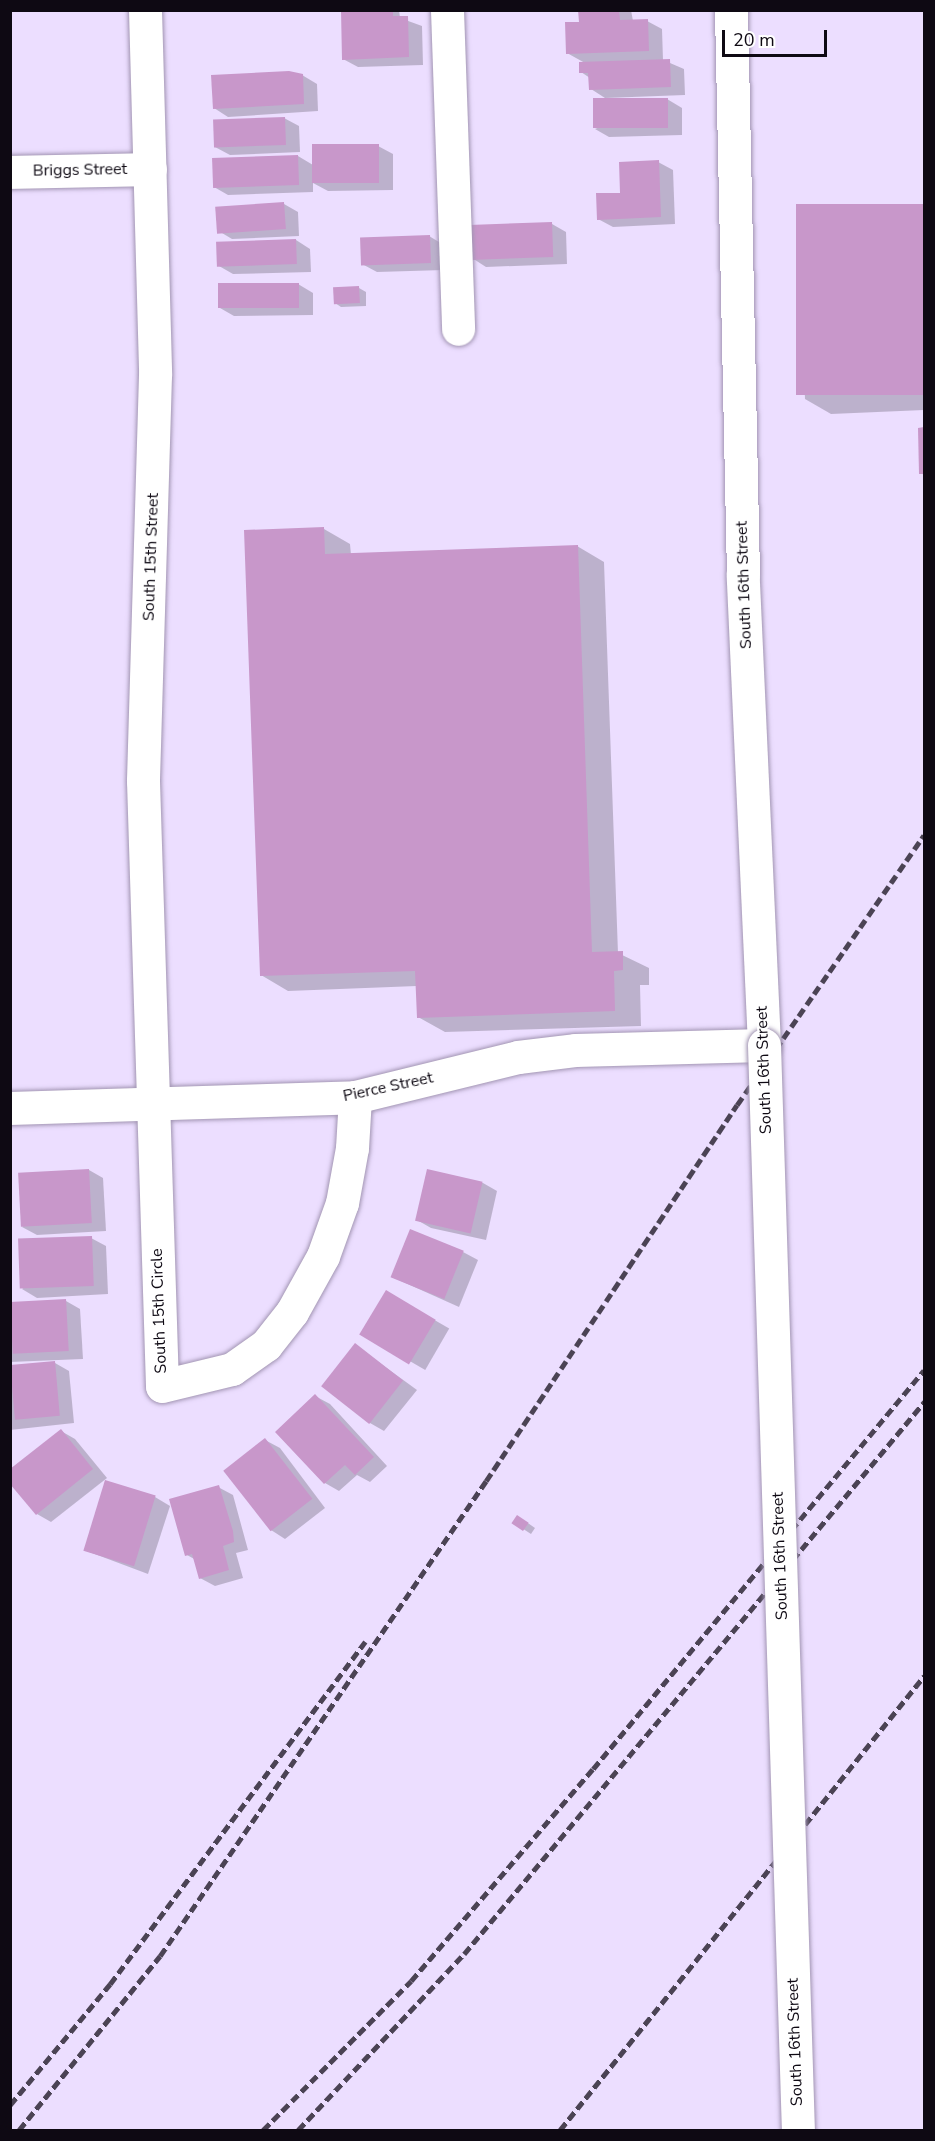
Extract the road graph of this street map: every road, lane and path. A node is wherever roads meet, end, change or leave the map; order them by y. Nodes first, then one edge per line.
1 (145, 10) edge
2 (447, 10) edge
3 (731, 10) edge
4 (150, 169) junction
5 (10, 172) edge
6 (458, 329) dead end
7 (764, 1045) junction
8 (355, 1097) junction
9 (152, 1104) junction
10 (10, 1108) edge
11 (798, 2130) edge

1 - 4 street, South 15th Street
2 - 6 street
3 - 7 street, South 16th Street
4 - 5 street, Briggs Street
4 - 9 street, South 15th Street
7 - 8 street, Pierce Street
7 - 11 street, South 16th Street, bridge
8 - 9 street, Pierce Street
8 - 9 street, South 15th Circle
9 - 10 street, Pierce Street

